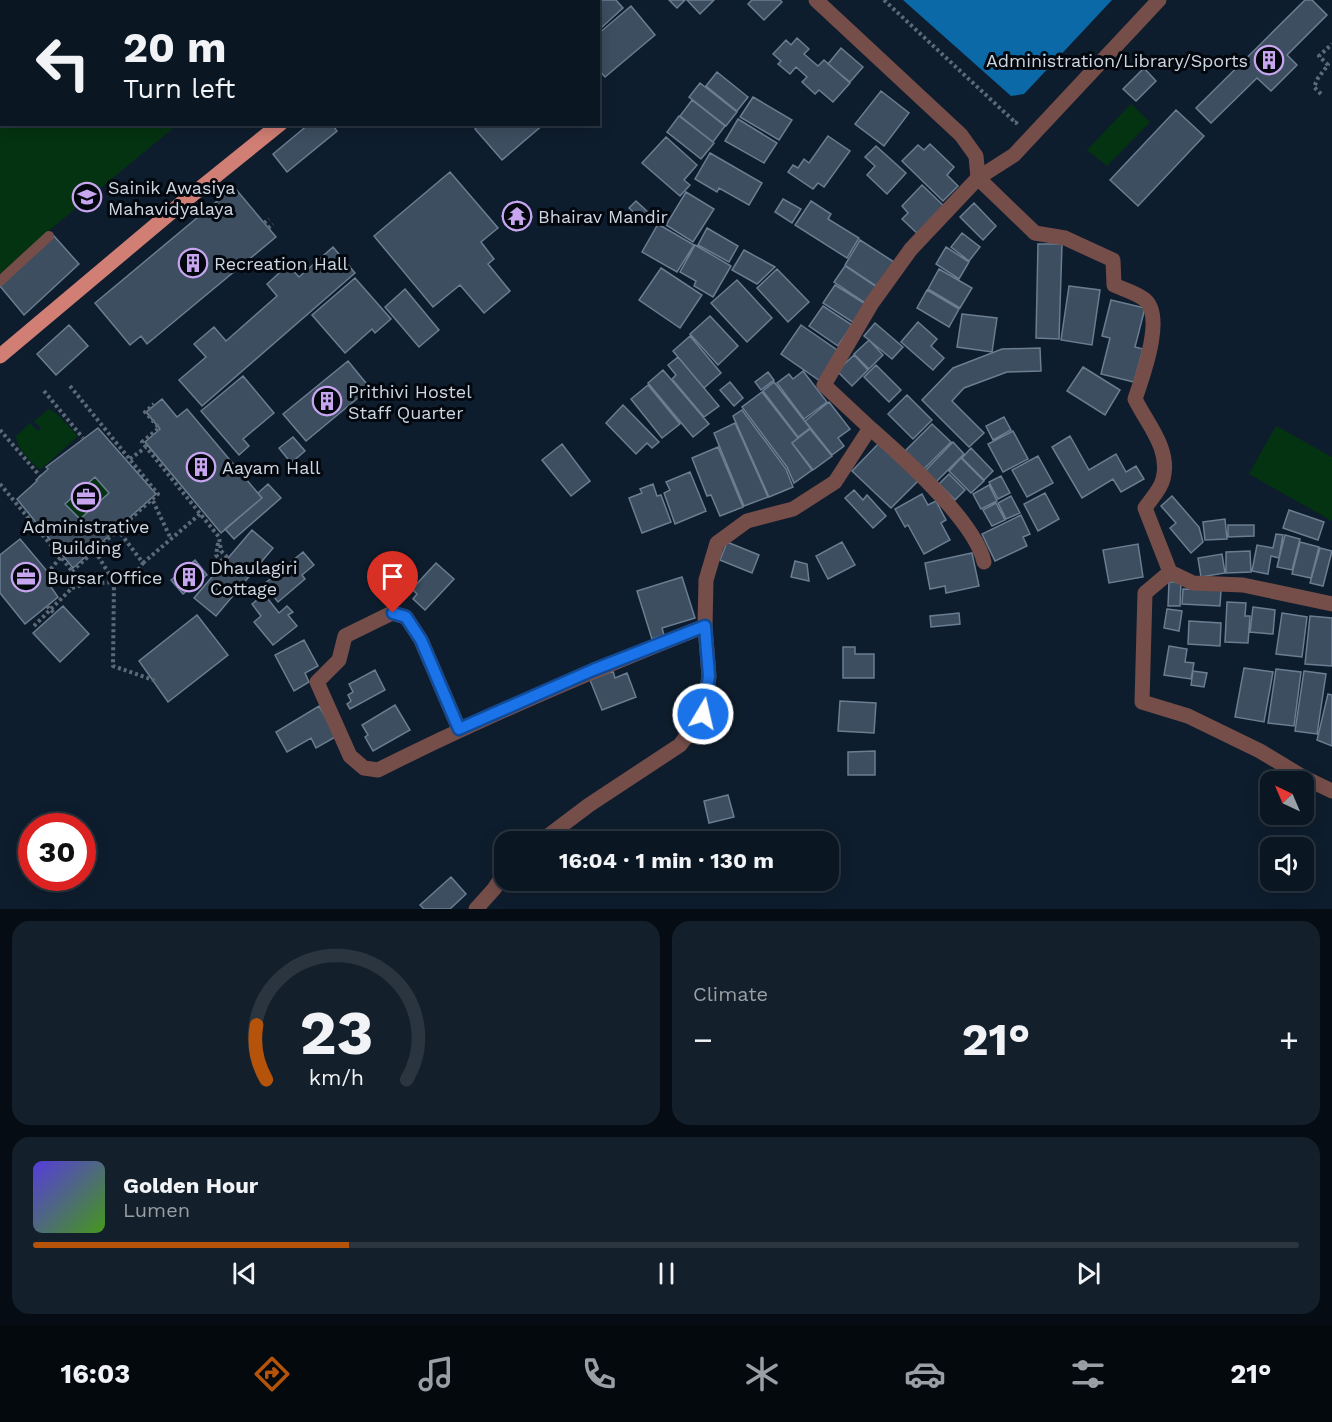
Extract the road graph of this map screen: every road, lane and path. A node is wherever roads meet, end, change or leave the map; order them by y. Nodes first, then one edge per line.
1 (816, 0) edge
2 (884, 0) edge
3 (1159, 0) edge
4 (1332, 44) edge
5 (1321, 94) dead end
6 (1024, 114) dead end
7 (278, 126) edge
8 (978, 178) junction
9 (269, 219) dead end
10 (264, 223) dead end
11 (273, 224) dead end
12 (268, 228) dead end
13 (49, 236) dead end
14 (0, 280) edge
15 (0, 356) edge
16 (70, 386) dead end
17 (44, 391) dead end
18 (154, 404) dead end
19 (870, 428) junction
20 (0, 430) edge
21 (83, 438) dead end
22 (146, 447) junction
23 (130, 459) junction
24 (40, 476) dead end
25 (0, 484) edge
26 (153, 501) dead end
27 (201, 514) junction
28 (121, 534) dead end
29 (219, 537) junction
30 (171, 539) junction
31 (94, 551) junction
32 (61, 557) junction
33 (228, 558) dead end
34 (984, 562) dead end
35 (143, 563) junction
36 (224, 563) dead end
37 (72, 571) junction
38 (48, 572) dead end
39 (1170, 572) junction
40 (114, 582) junction
41 (72, 588) junction
42 (1332, 604) edge
43 (49, 608) junction
44 (55, 614) dead end
45 (34, 626) dead end
46 (705, 626) junction
47 (156, 681) dead end
48 (459, 729) junction
49 (1332, 791) edge
50 (555, 831) edge
51 (494, 890) edge
52 (476, 909) edge

1 - 8 street
2 - 6 path
3 - 8 street
4 - 5 path
7 - 15 main road
8 - 19 street
8 - 39 street
9 - 10 path
11 - 12 path
13 - 14 lane
16 - 23 path
17 - 21 path
18 - 22 path
19 - 34 street
19 - 46 street
20 - 24 path
22 - 23 path
22 - 27 path
23 - 31 path
25 - 32 path
26 - 30 path
27 - 29 path
27 - 30 path
28 - 35 path
29 - 33 path
29 - 36 path
30 - 35 path
31 - 37 path
31 - 40 path
32 - 37 path
32 - 38 path
35 - 40 path
37 - 41 path
39 - 42 street
39 - 49 street
40 - 41 path
40 - 47 path
41 - 43 path
43 - 44 path
43 - 45 path
46 - 48 street
46 - 50 street
48 - 48 street
51 - 52 street

